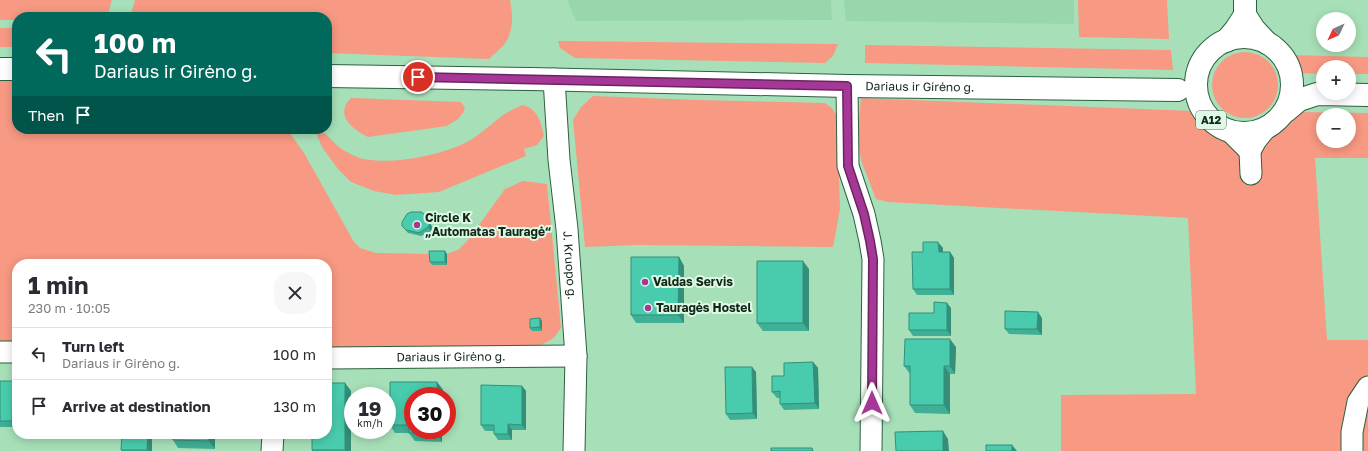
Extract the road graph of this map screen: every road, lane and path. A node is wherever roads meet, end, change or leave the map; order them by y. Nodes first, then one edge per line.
1 (1245, 7) edge
2 (1226, 41) junction
3 (1267, 43) junction
4 (1200, 66) junction
5 (0, 69) edge
6 (12, 69) edge
7 (1291, 71) junction
8 (332, 76) edge
9 (554, 79) junction
10 (847, 86) junction
11 (1178, 90) junction
12 (1316, 93) edge
13 (1316, 94) edge
14 (1356, 95) edge
15 (1368, 95) edge
16 (1203, 111) junction
17 (1286, 111) junction
18 (1265, 129) junction
19 (1230, 131) junction
20 (1250, 150) junction
21 (1251, 174) dead end
22 (0, 352) edge
23 (12, 352) edge
24 (576, 356) junction
25 (332, 358) edge
26 (1368, 387) edge
27 (272, 439) edge
28 (272, 451) edge
29 (574, 451) edge
30 (871, 451) edge
31 (1352, 451) edge

1 - 2 main road
1 - 3 main road
2 - 3 main road, A12
2 - 4 main road, A12
3 - 7 main road, A12
4 - 11 main road, A12
4 - 16 main road, A12
5 - 6 main road
7 - 12 main road, A12
7 - 17 main road, A12
8 - 9 main road, Dariaus ir Girėno g.
9 - 10 main road, Dariaus ir Girėno g.
9 - 24 street, J. Kruopo g.
10 - 11 main road, Dariaus ir Girėno g.
10 - 30 street
11 - 16 main road, A12
13 - 17 main road, A12
14 - 15 main road, A12
16 - 19 main road, A12
17 - 18 main road, A12
18 - 19 main road, A12
18 - 20 street
19 - 20 street
20 - 21 street
22 - 23 street
24 - 25 street, Dariaus ir Girėno g.
24 - 29 street, J. Kruopo g.
26 - 31 street
27 - 28 street

